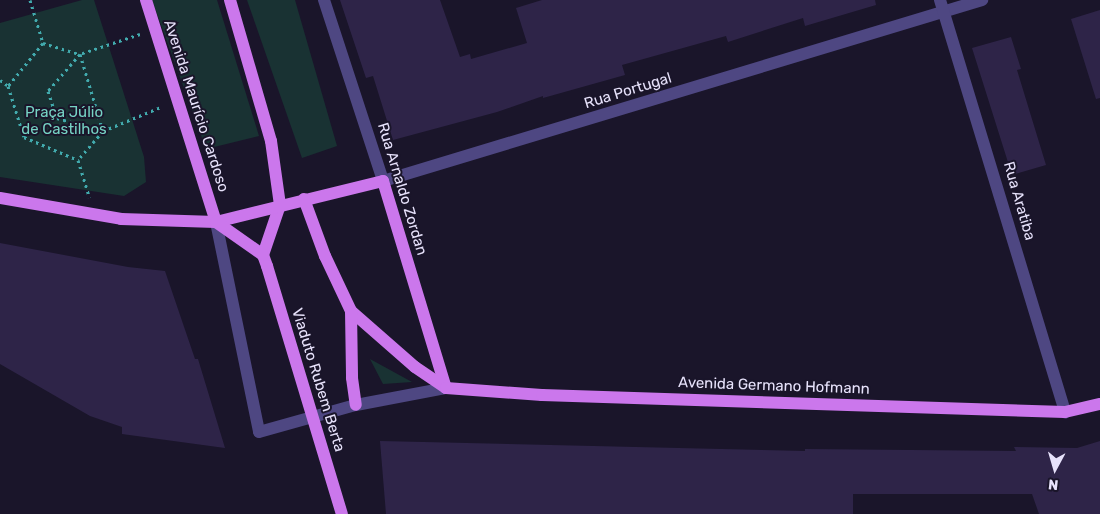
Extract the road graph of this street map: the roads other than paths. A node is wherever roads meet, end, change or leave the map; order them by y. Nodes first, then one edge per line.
1 (146, 0) edge
2 (230, 0) edge
3 (324, 0) edge
4 (982, 0) edge
5 (942, 5) edge
6 (383, 181) junction
7 (0, 198) edge
8 (304, 199) junction
9 (280, 205) junction
10 (216, 222) junction
11 (265, 260) junction
12 (351, 311) junction
13 (446, 388) junction
14 (1100, 404) edge
15 (356, 405) junction
16 (1065, 412) junction
17 (342, 514) edge

1 - 10 main road, Avenida Maurício Cardoso
2 - 9 main road
3 - 6 street, Rua Arnaldo Zordan
4 - 5 street, Rua Portugal
5 - 6 street, Rua Portugal
5 - 16 street, Rua Aratiba
6 - 8 main road, Rua Portugal
6 - 13 main road, Rua Arnaldo Zordan
7 - 10 main road, Rua Portugal
8 - 9 main road, Rua Portugal
8 - 12 main road
9 - 10 main road, Rua Portugal
9 - 11 main road
10 - 11 main road
10 - 15 street
11 - 17 main road, Viaduto Rubem Berta, bridge
12 - 13 main road
12 - 15 main road
13 - 15 street
13 - 16 main road, Avenida Germano Hofmann
14 - 16 main road, Avenida Germano Hofmann

